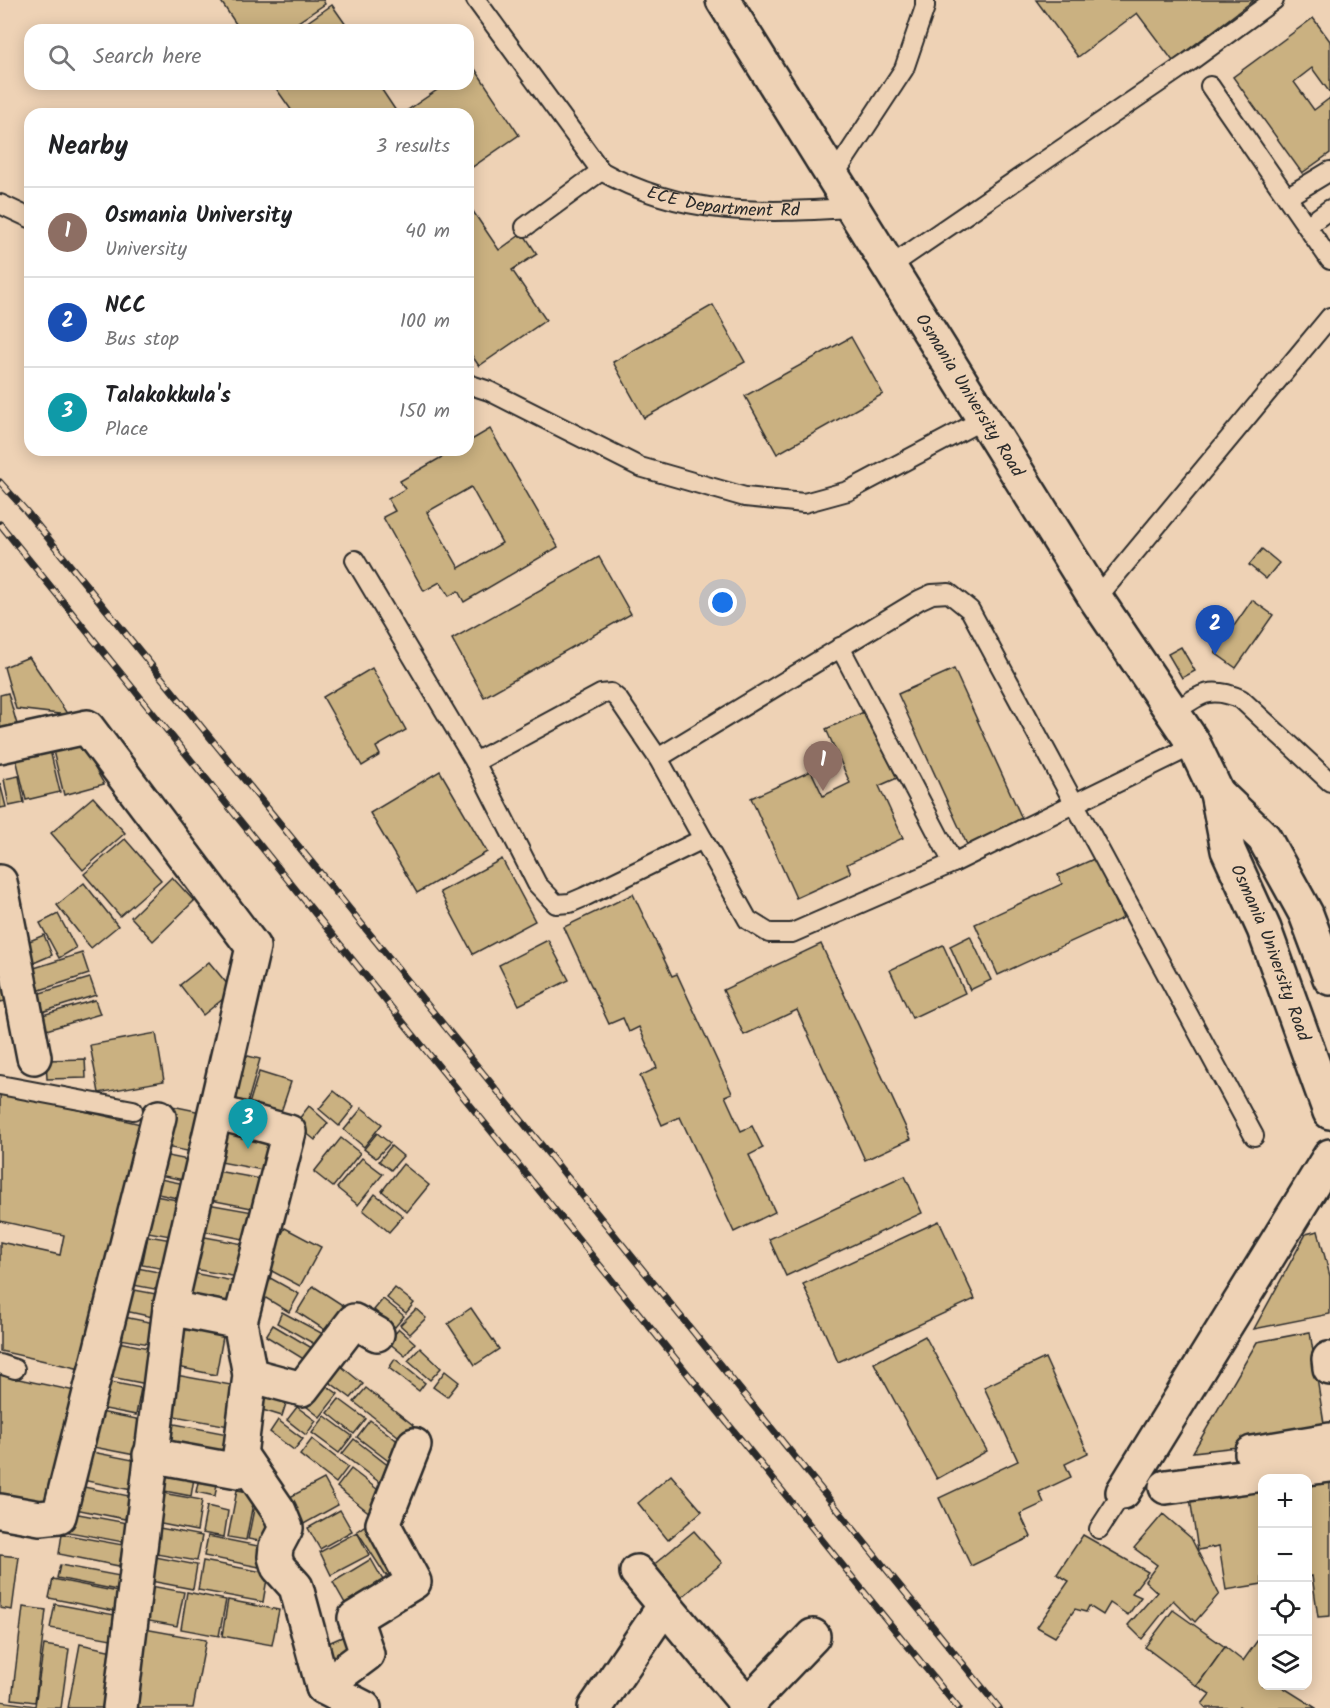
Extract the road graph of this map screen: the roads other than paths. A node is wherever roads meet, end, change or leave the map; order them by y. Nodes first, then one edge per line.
1 (723, 0) edge
2 (925, 0) edge
3 (1274, 0) edge
4 (482, 4) edge
5 (1210, 86) dead end
6 (601, 171) junction
7 (1330, 171) edge
8 (833, 177) junction
9 (1287, 197) junction
10 (0, 204) edge
11 (852, 208) junction
12 (1330, 209) edge
13 (24, 215) edge
14 (1307, 226) junction
15 (525, 227) dead end
16 (1330, 260) edge
17 (889, 267) junction
18 (1330, 316) edge
19 (474, 386) edge
20 (984, 420) junction
21 (355, 560) dead end
22 (1096, 599) junction
23 (840, 647) junction
24 (1173, 713) junction
25 (1194, 745) junction
26 (0, 746) edge
27 (658, 758) junction
28 (475, 762) junction
29 (1330, 783) edge
30 (1217, 793) junction
31 (1074, 804) junction
32 (703, 839) junction
33 (953, 863) junction
34 (0, 882) edge
35 (1330, 978) edge
36 (34, 1057) dead end
37 (0, 1085) edge
38 (216, 1112) junction
39 (1330, 1112) edge
40 (146, 1113) joint
41 (1254, 1136) dead end
42 (1330, 1156) edge
43 (170, 1308) junction
44 (240, 1322) junction
45 (377, 1334) dead end
46 (250, 1375) junction
47 (1330, 1440) edge
48 (414, 1445) dead end
49 (240, 1454) junction
50 (150, 1455) junction
51 (1207, 1461) dead end
52 (1330, 1465) edge
53 (1166, 1487) dead end
54 (1123, 1492) joint
55 (0, 1511) edge
56 (1099, 1529) dead end
57 (637, 1572) dead end
58 (665, 1605) junction
59 (813, 1636) dead end
60 (323, 1687) junction
61 (747, 1707) edge
62 (120, 1708) edge
63 (364, 1708) edge
64 (595, 1708) edge

1 - 8 street, Osmania University Road
2 - 8 lane
3 - 17 lane
4 - 6 lane, ECE Department Rd
5 - 9 lane
6 - 11 lane, ECE Department Rd
6 - 15 lane
7 - 9 lane
8 - 11 street, Osmania University Road
9 - 14 lane
10 - 13 lane
11 - 17 street, Osmania University Road
12 - 14 lane
14 - 16 lane
17 - 20 street, Osmania University Road
18 - 22 lane
19 - 20 lane
20 - 22 street, Osmania University Road
21 - 28 lane
22 - 24 street, Osmania University Road
23 - 27 lane
23 - 31 lane
23 - 33 lane
24 - 25 street, Osmania University Road
24 - 29 lane
25 - 30 street, Osmania University Road
25 - 31 lane
26 - 38 street
27 - 28 lane
27 - 32 lane
28 - 32 lane
30 - 35 street, Osmania University Road
30 - 39 street, Osmania University Road
31 - 33 lane
31 - 41 lane
32 - 33 lane
34 - 36 street
37 - 40 lane
38 - 43 street
38 - 44 street
40 - 55 street
42 - 54 street
43 - 44 street
43 - 50 street
44 - 46 street
45 - 46 street
46 - 49 street
47 - 51 street
48 - 60 street
49 - 50 street
49 - 60 street
50 - 62 street
52 - 53 street
54 - 56 lane
57 - 58 street
58 - 61 street
58 - 64 street
59 - 61 street
60 - 63 street

